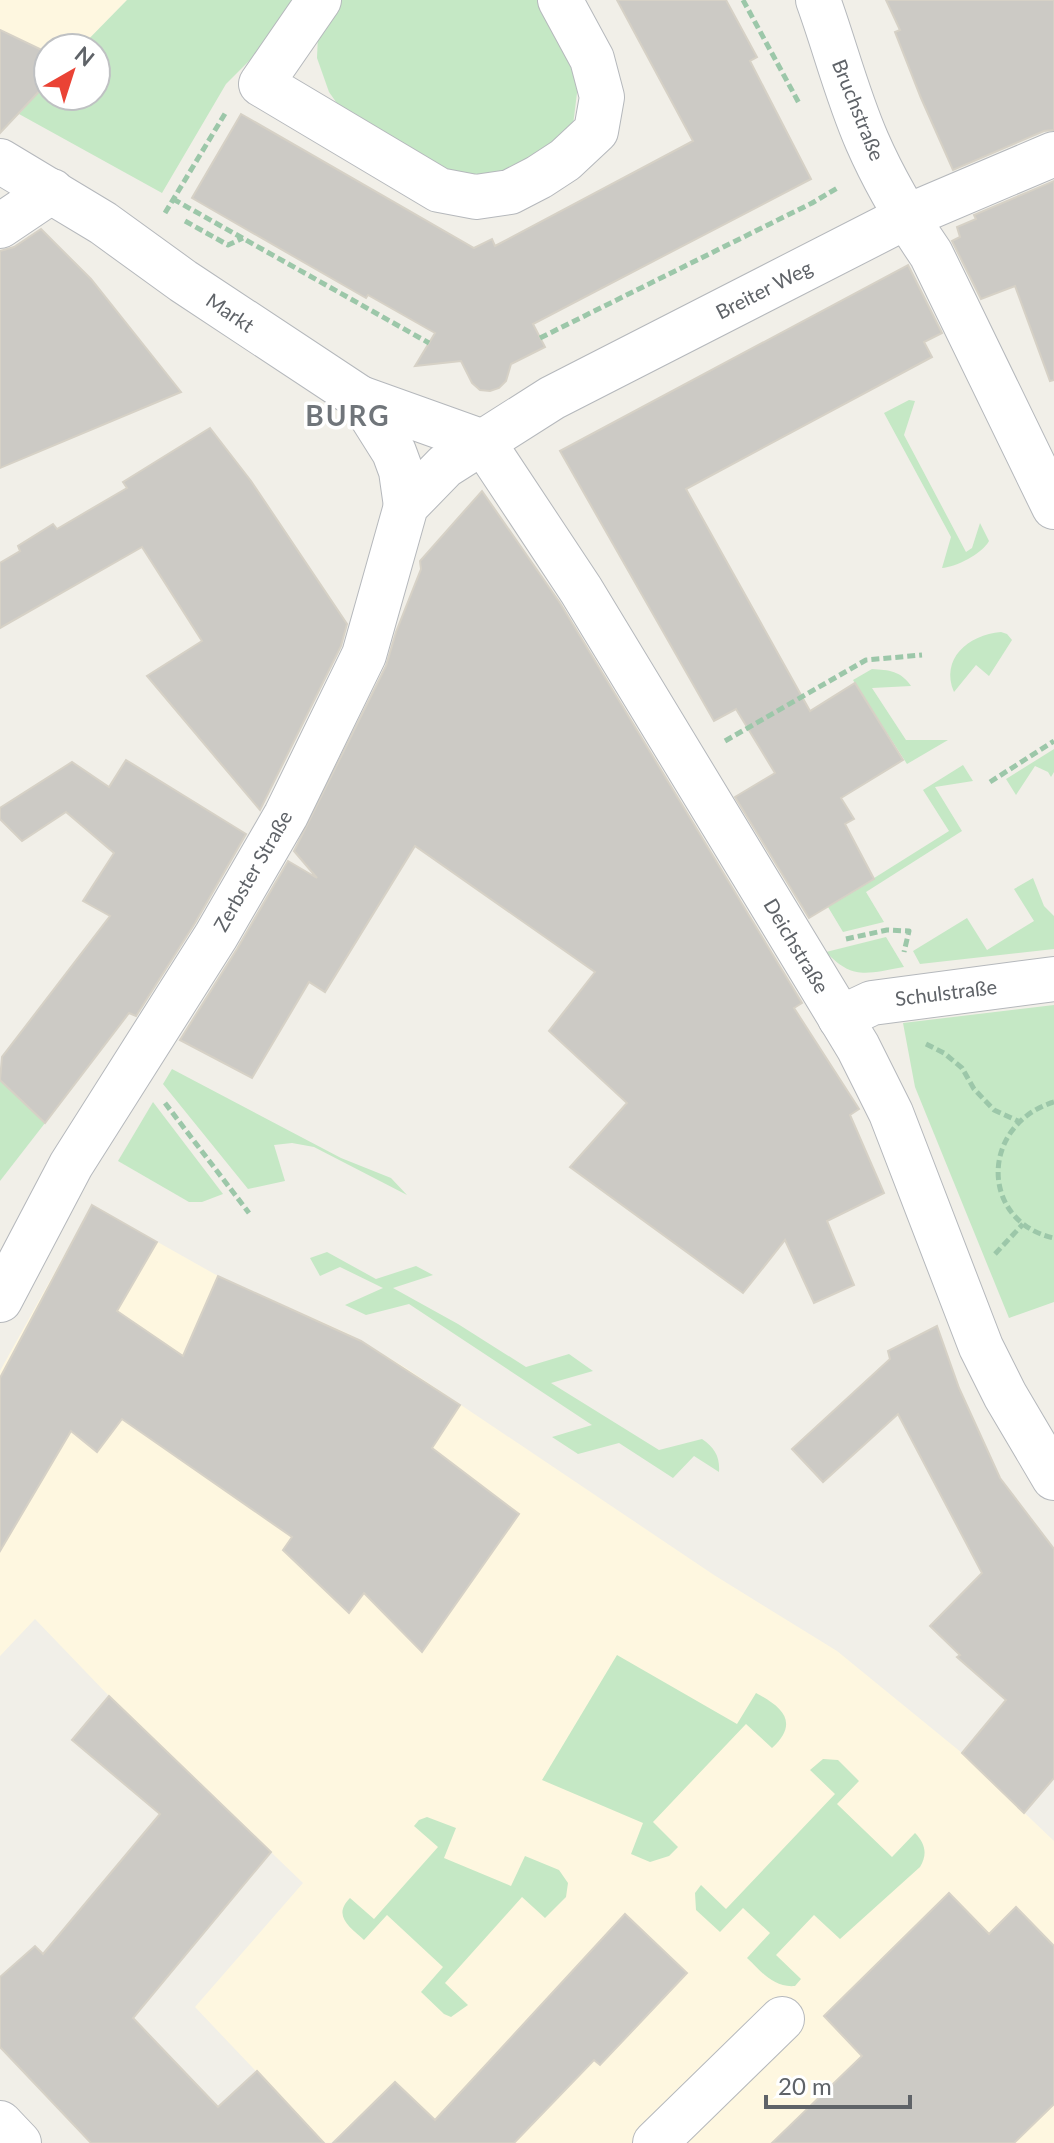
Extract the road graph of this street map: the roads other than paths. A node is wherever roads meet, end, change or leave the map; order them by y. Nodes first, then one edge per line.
1 (319, 0) edge
2 (560, 0) edge
3 (818, 0) edge
4 (1054, 154) edge
5 (0, 161) edge
6 (52, 191) junction
7 (906, 217) junction
8 (0, 226) edge
9 (360, 398) junction
10 (483, 442) junction
11 (406, 506) junction
12 (1054, 507) edge
13 (1054, 979) edge
14 (849, 1033) junction
15 (5, 1279) edge
16 (1054, 1478) edge
17 (782, 2019) dead end
18 (0, 2123) edge
19 (19, 2143) edge
20 (655, 2143) edge

1 - 2 street
3 - 7 street, Bruchstraße
4 - 7 street, Breiter Weg
5 - 6 street, Markt
6 - 8 street
6 - 9 street, Markt
7 - 10 street, Breiter Weg
7 - 12 street, Bruchstraße
9 - 10 street
9 - 11 street, Markt
10 - 11 street, Zerbster Straße
10 - 14 street, Deichstraße
11 - 15 street, Zerbster Straße
13 - 14 street, Schulstraße
14 - 16 street, Deichstraße
17 - 20 street
18 - 19 street

